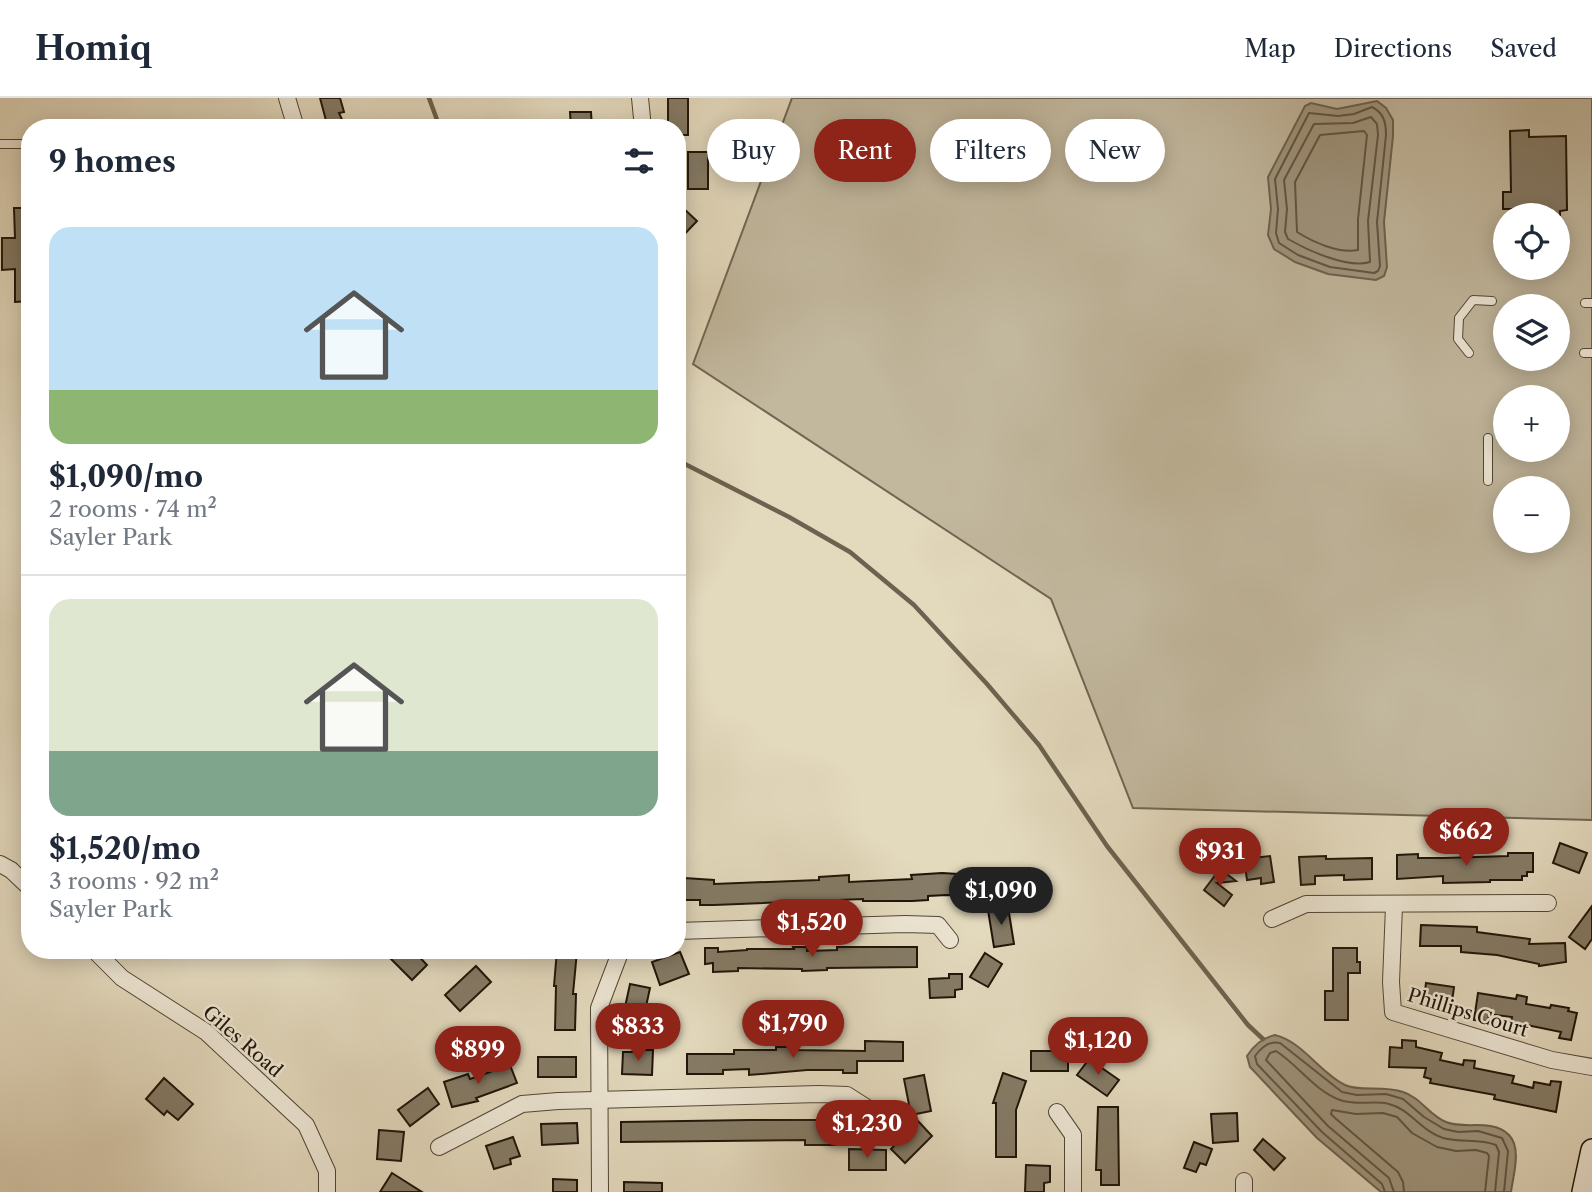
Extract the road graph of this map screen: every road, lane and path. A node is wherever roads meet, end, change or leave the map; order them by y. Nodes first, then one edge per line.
1 (287, 98) edge
2 (640, 98) edge
3 (293, 119) edge
4 (642, 119) edge
5 (0, 144) edge
6 (21, 144) edge
7 (1492, 301) dead end
8 (1469, 353) dead end
9 (1488, 438) dead end
10 (1488, 481) dead end
11 (0, 864) edge
12 (21, 879) edge
13 (1548, 903) dead end
14 (1394, 905) junction
15 (1272, 919) dead end
16 (686, 931) edge
17 (950, 940) dead end
18 (103, 959) edge
19 (618, 959) edge
20 (1592, 1067) edge
21 (599, 1098) junction
22 (872, 1111) dead end
23 (1057, 1112) dead end
24 (439, 1147) dead end
25 (1592, 1150) edge
26 (327, 1192) edge
27 (600, 1192) edge
28 (1073, 1192) edge
29 (1583, 1192) edge

1 - 3 street
2 - 4 street
5 - 6 lane
7 - 8 lane
9 - 10 lane
11 - 12 street
13 - 14 street
14 - 15 street
14 - 20 street, Phillips Court
16 - 17 street
18 - 26 street, Giles Road
19 - 21 street
21 - 22 street
21 - 24 street
21 - 27 street
23 - 28 street
25 - 29 street

